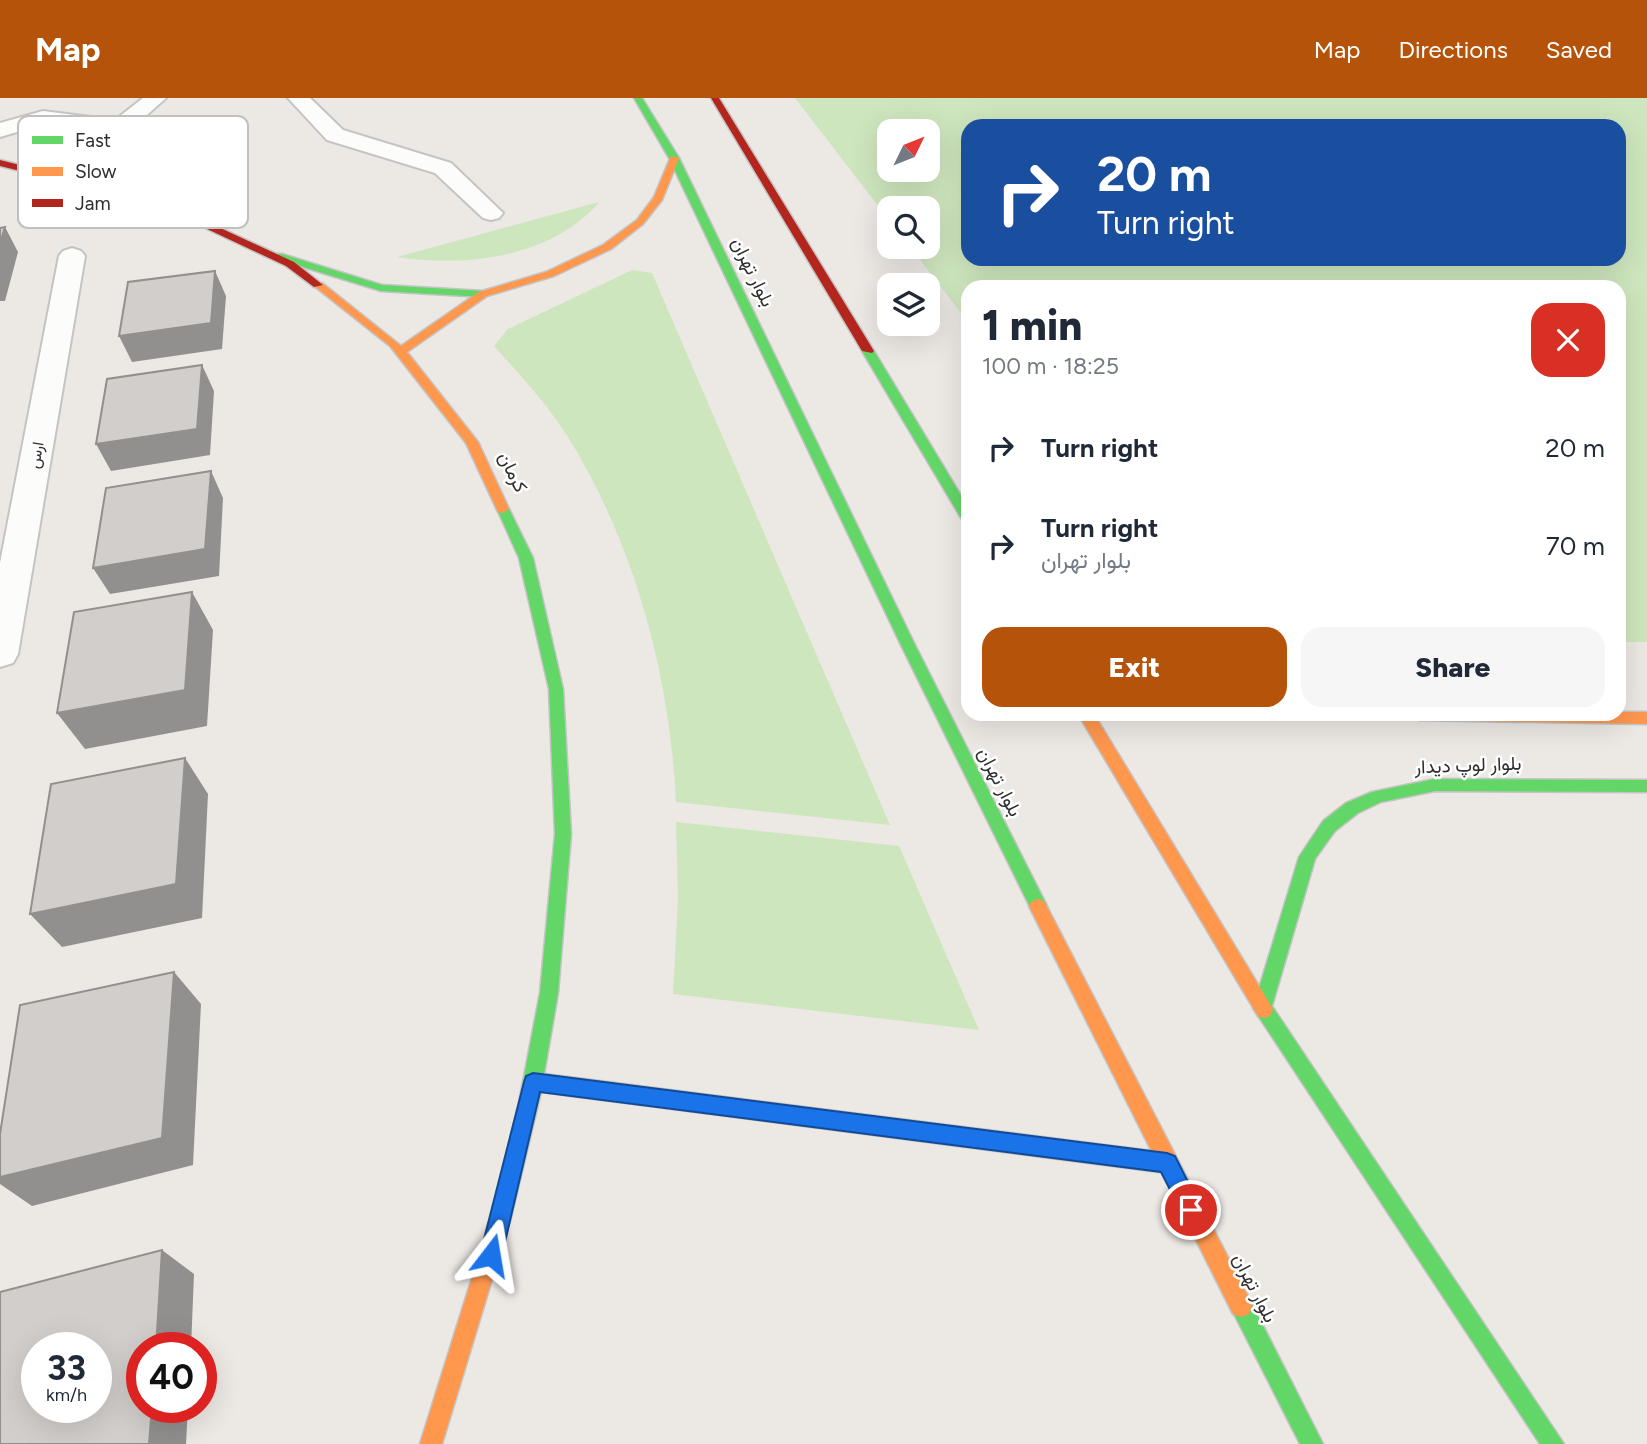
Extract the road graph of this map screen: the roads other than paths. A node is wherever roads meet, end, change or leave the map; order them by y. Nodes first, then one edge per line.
1 (156, 98) edge
2 (298, 98) edge
3 (638, 98) edge
4 (715, 98) edge
5 (46, 107) edge
6 (28, 116) edge
7 (79, 116) edge
8 (134, 116) edge
9 (18, 121) edge
10 (0, 130) edge
11 (674, 158) junction
12 (0, 163) edge
13 (18, 167) edge
14 (491, 213) dead end
15 (219, 228) edge
16 (72, 256) dead end
17 (278, 256) junction
18 (483, 294) junction
19 (403, 350) junction
20 (961, 505) edge
21 (0, 654) edge
22 (1626, 718) edge
23 (1647, 718) edge
24 (1090, 721) edge
25 (1647, 786) edge
26 (1262, 1008) junction
27 (533, 1082) junction
28 (1167, 1163) junction
29 (431, 1444) edge
30 (1312, 1444) edge
31 (1553, 1444) edge

1 - 8 street
2 - 14 street
3 - 11 main road, بلوار تهران
4 - 20 main road
5 - 6 street
5 - 7 street
9 - 10 street
11 - 18 main road
11 - 28 main road, بلوار تهران
12 - 13 main road, کرمان
15 - 17 main road, کرمان
16 - 21 street, ارس
17 - 18 main road
17 - 19 main road, کرمان
18 - 19 main road
19 - 27 main road, کرمان
22 - 23 main road
24 - 26 main road
25 - 26 main road, بلوار لوپ دیدار
26 - 31 main road
27 - 28 main road
27 - 29 main road, کرمان
28 - 30 main road, بلوار تهران

